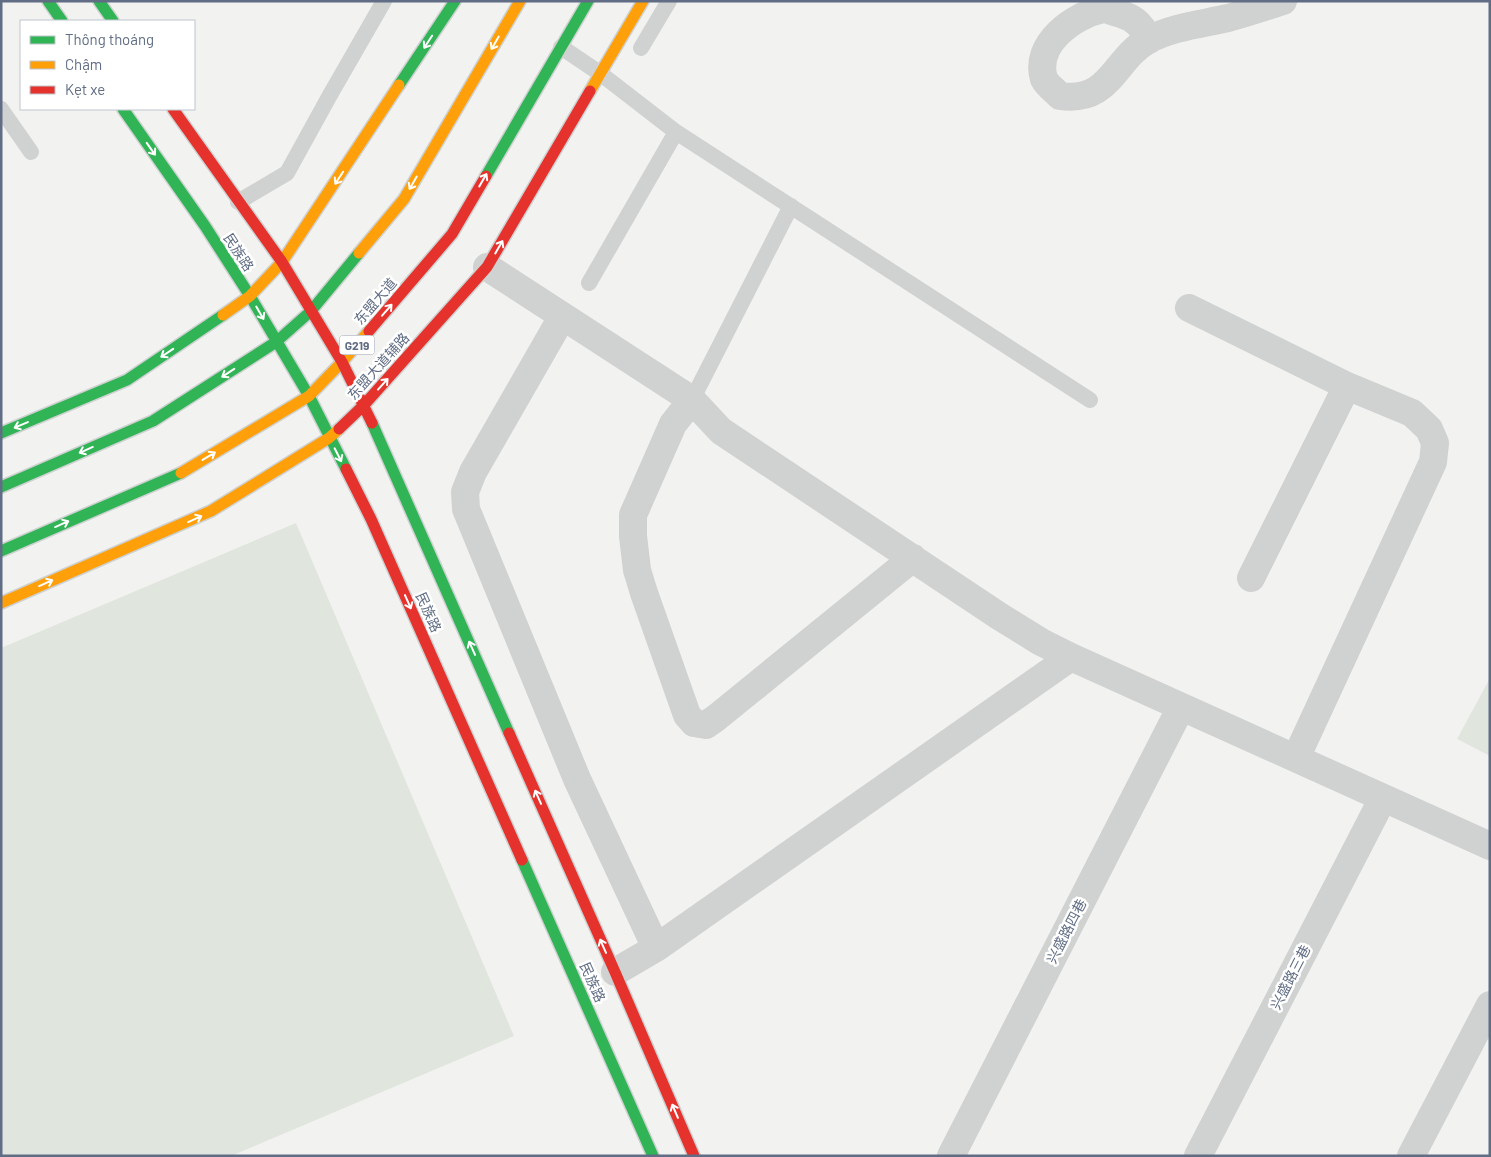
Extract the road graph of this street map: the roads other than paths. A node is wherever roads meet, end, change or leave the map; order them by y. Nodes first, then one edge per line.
1 (48, 1) edge
2 (99, 1) edge
3 (384, 1) edge
4 (455, 1) edge
5 (520, 1) edge
6 (588, 1) edge
7 (643, 1) edge
8 (669, 1) edge
9 (1283, 1) edge
10 (61, 20) edge
11 (111, 20) edge
12 (1149, 40) dead end
13 (561, 47) junction
14 (641, 48) dead end
15 (600, 74) junction
16 (1, 109) edge
17 (124, 110) edge
18 (174, 110) edge
19 (676, 132) junction
20 (31, 152) dead end
21 (238, 202) junction
22 (791, 206) junction
23 (282, 262) junction
24 (487, 267) junction
25 (589, 283) dead end
26 (250, 296) junction
27 (1189, 308) dead end
28 (312, 311) junction
29 (562, 317) junction
30 (276, 342) junction
31 (342, 362) junction
32 (1347, 386) junction
33 (309, 396) junction
34 (692, 400) junction
35 (1090, 400) dead end
36 (364, 405) junction
37 (1, 433) edge
38 (329, 438) junction
39 (1, 487) edge
40 (1, 551) edge
41 (913, 558) junction
42 (1251, 578) dead end
43 (1, 603) edge
44 (1070, 657) junction
45 (1181, 707) junction
46 (1296, 758) junction
47 (1383, 798) junction
48 (1490, 846) edge
49 (656, 948) junction
50 (615, 972) junction
51 (1490, 1004) edge
52 (654, 1156) edge
53 (694, 1156) edge
54 (951, 1156) edge
55 (1198, 1156) edge
56 (1411, 1156) edge

1 - 10 main road
2 - 11 main road
3 - 21 lane
4 -> 23 main road
5 -> 28 main road
6 - 13 main road, 东盟大道 / G219
7 - 15 main road, 东盟大道辅路
8 - 14 lane
9 - 12 street
13 - 15 lane
31 -> 13 main road, 东盟大道 / G219
15 - 19 lane
24 -> 15 main road, 东盟大道辅路
16 - 20 lane
17 -> 26 main road, 民族路
18 - 21 main road, 民族路
19 - 22 lane
19 - 25 lane
21 - 23 main road, 民族路
22 - 34 lane
22 - 35 lane
23 - 26 main road
23 - 28 main road, 民族路
24 - 29 street
36 -> 24 main road, 东盟大道辅路
26 -> 30 main road, 民族路
26 -> 37 main road
27 - 32 street
28 - 30 main road
28 - 31 main road, 民族路
29 - 34 street
29 - 49 street
30 - 33 main road, 民族路
30 -> 39 main road
31 - 33 main road, 东盟大道 / G219
31 - 36 main road, 民族路
32 - 42 street
32 - 46 street
33 - 38 main road, 民族路
40 -> 33 main road, 东盟大道 / G219
34 - 41 street
34 - 41 street
36 - 38 main road, 东盟大道辅路
50 -> 36 main road, 民族路
43 -> 38 main road, 东盟大道辅路
38 -> 52 main road, 民族路
41 - 44 street
44 - 45 street
44 - 49 street
45 - 46 street
45 - 54 street, 兴盛路四巷
46 - 47 street
47 - 48 street
47 - 55 street, 兴盛路三巷
49 - 50 street
53 -> 50 main road, 民族路
51 - 56 street

